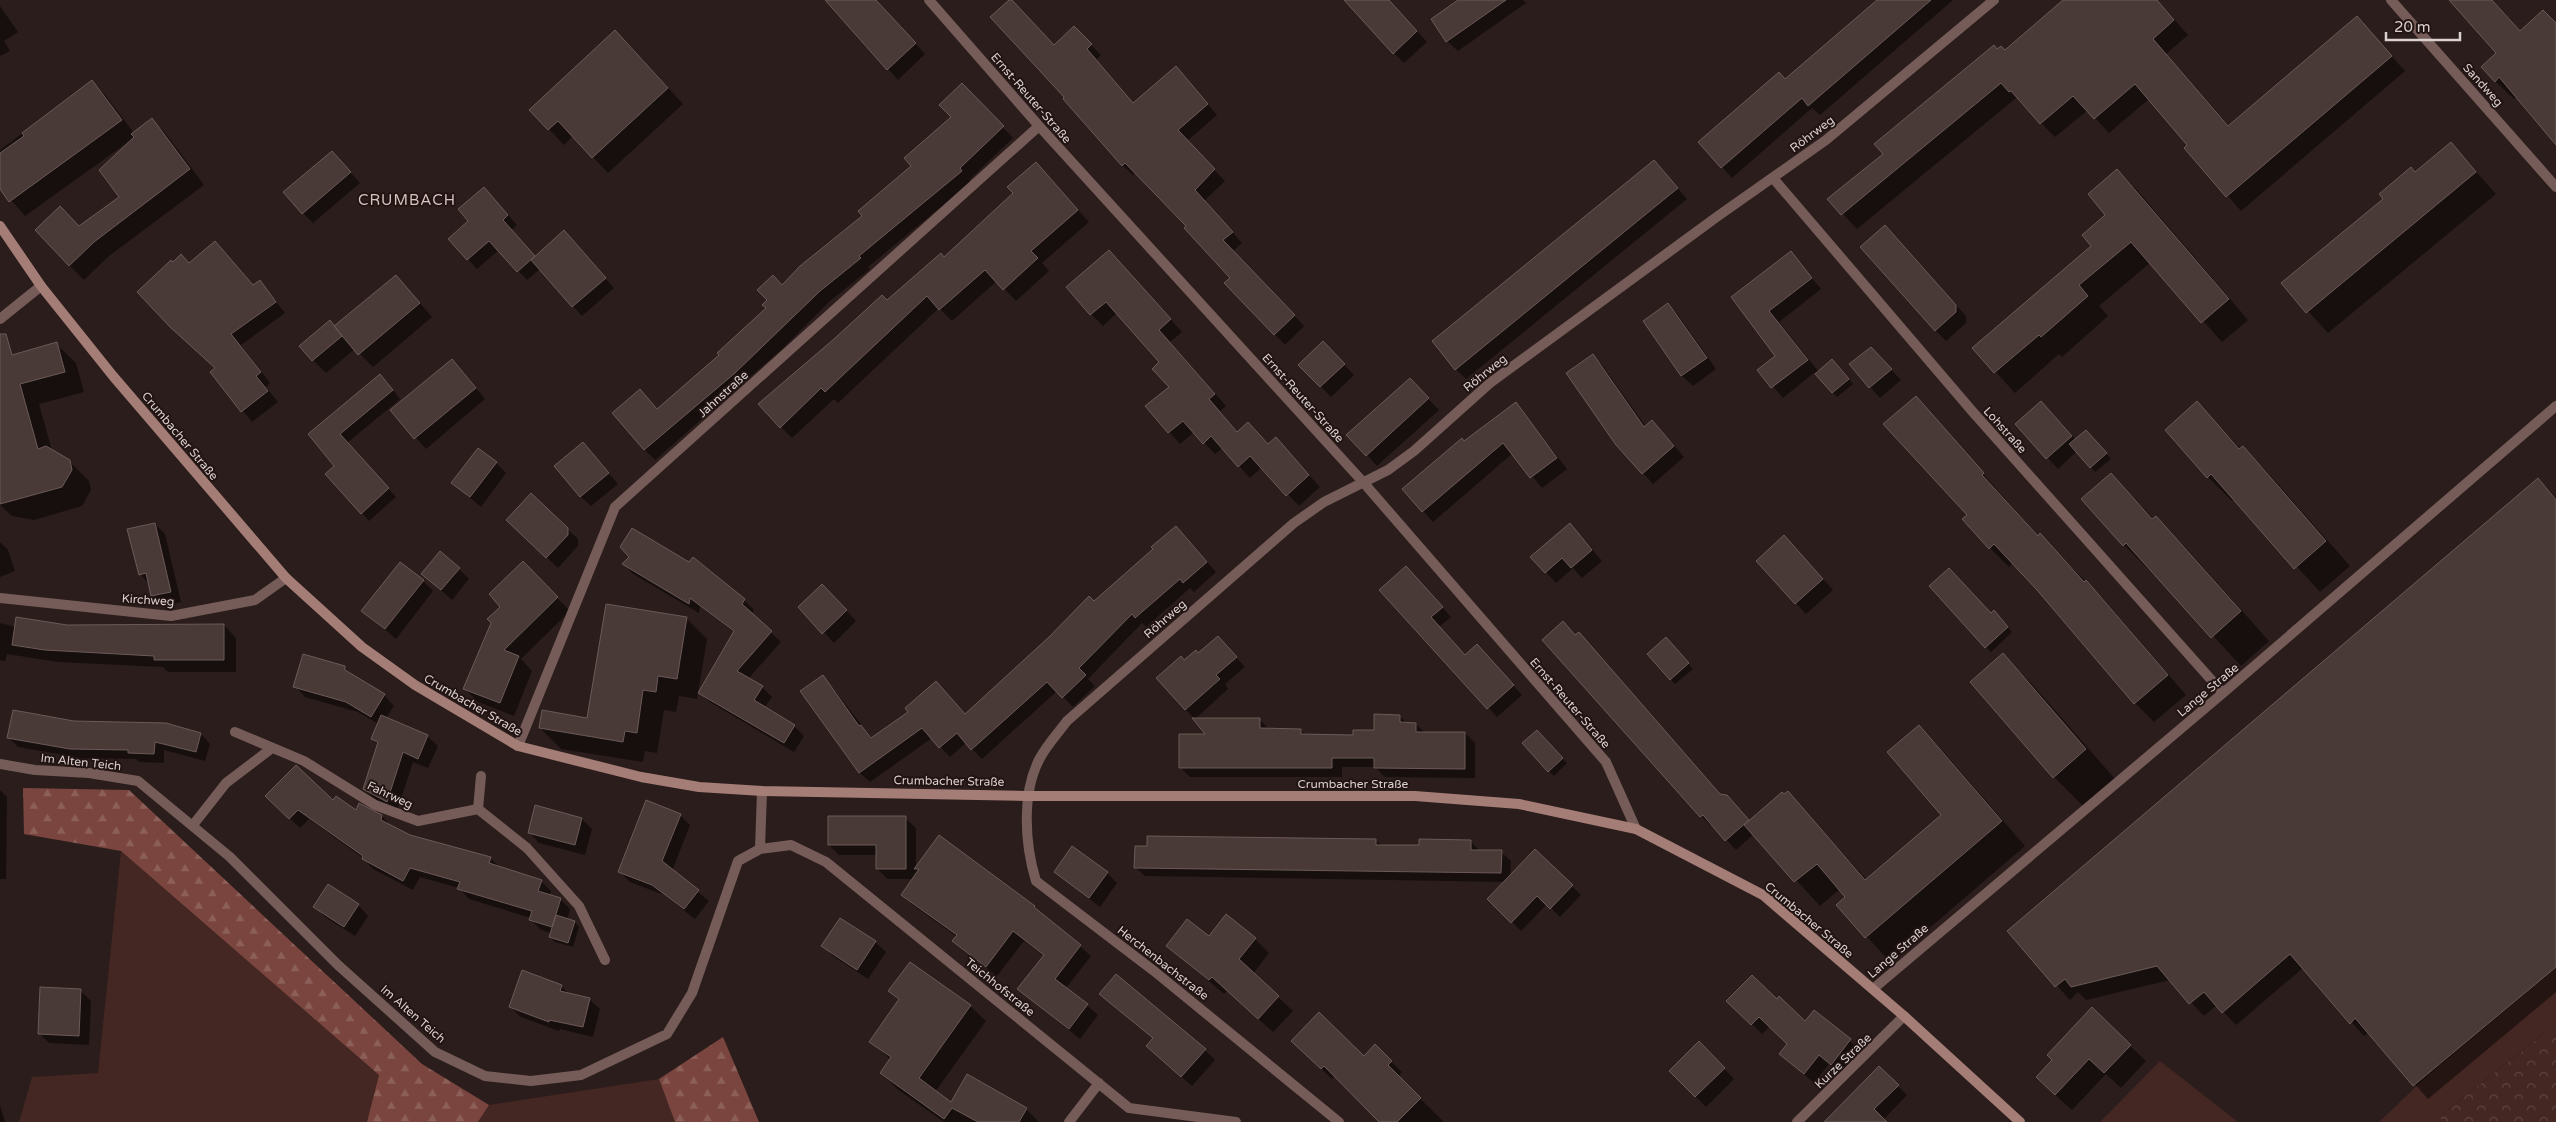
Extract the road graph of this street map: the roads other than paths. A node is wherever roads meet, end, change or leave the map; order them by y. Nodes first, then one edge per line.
1 (929, 0) edge
2 (1994, 0) edge
3 (2391, 0) edge
4 (1039, 126) junction
5 (1773, 178) junction
6 (2556, 187) edge
7 (0, 226) edge
8 (41, 286) junction
9 (0, 319) edge
10 (2556, 406) edge
11 (1363, 482) junction
12 (286, 578) junction
13 (0, 598) edge
14 (2223, 693) junction
15 (235, 732) dead end
16 (518, 746) junction
17 (272, 748) junction
18 (0, 764) edge
19 (481, 776) dead end
20 (762, 791) junction
21 (1028, 796) junction
22 (478, 809) junction
23 (193, 825) junction
24 (1636, 829) junction
25 (760, 849) junction
26 (606, 960) dead end
27 (1873, 989) junction
28 (1904, 1016) junction
29 (1099, 1083) junction
30 (1069, 1122) edge
31 (1236, 1122) edge
32 (1339, 1122) edge
33 (1797, 1122) edge
34 (2020, 1122) edge

1 - 4 street, Ernst-Reuter-Straße
2 - 5 street, Röhrweg
3 - 6 street, Sandweg
4 - 11 street, Ernst-Reuter-Straße
4 - 16 street, Jahnstraße
5 - 11 street, Röhrweg
5 - 14 street, Lohstraße
7 - 8 main road, Crumbacher Straße
8 - 9 street
8 - 12 main road, Crumbacher Straße
10 - 14 street, Lange Straße
11 - 21 street, Röhrweg
11 - 24 street, Ernst-Reuter-Straße
12 - 13 street, Kirchweg
12 - 16 main road, Crumbacher Straße
14 - 27 street, Lange Straße
15 - 17 street, Fahrweg
16 - 20 main road, Crumbacher Straße
17 - 22 street, Fahrweg
17 - 23 street
18 - 23 street, Im Alten Teich
19 - 22 street
20 - 21 main road, Crumbacher Straße
20 - 25 street
21 - 24 main road, Crumbacher Straße
21 - 32 street, Herchenbachstraße
22 - 26 street
23 - 25 street, Im Alten Teich
24 - 27 main road, Crumbacher Straße
25 - 29 street, Teichhofstraße
27 - 28 main road, Crumbacher Straße
28 - 33 street, Kurze Straße
28 - 34 main road, Crumbacher Straße
29 - 30 street
29 - 31 street, Teichhofstraße

